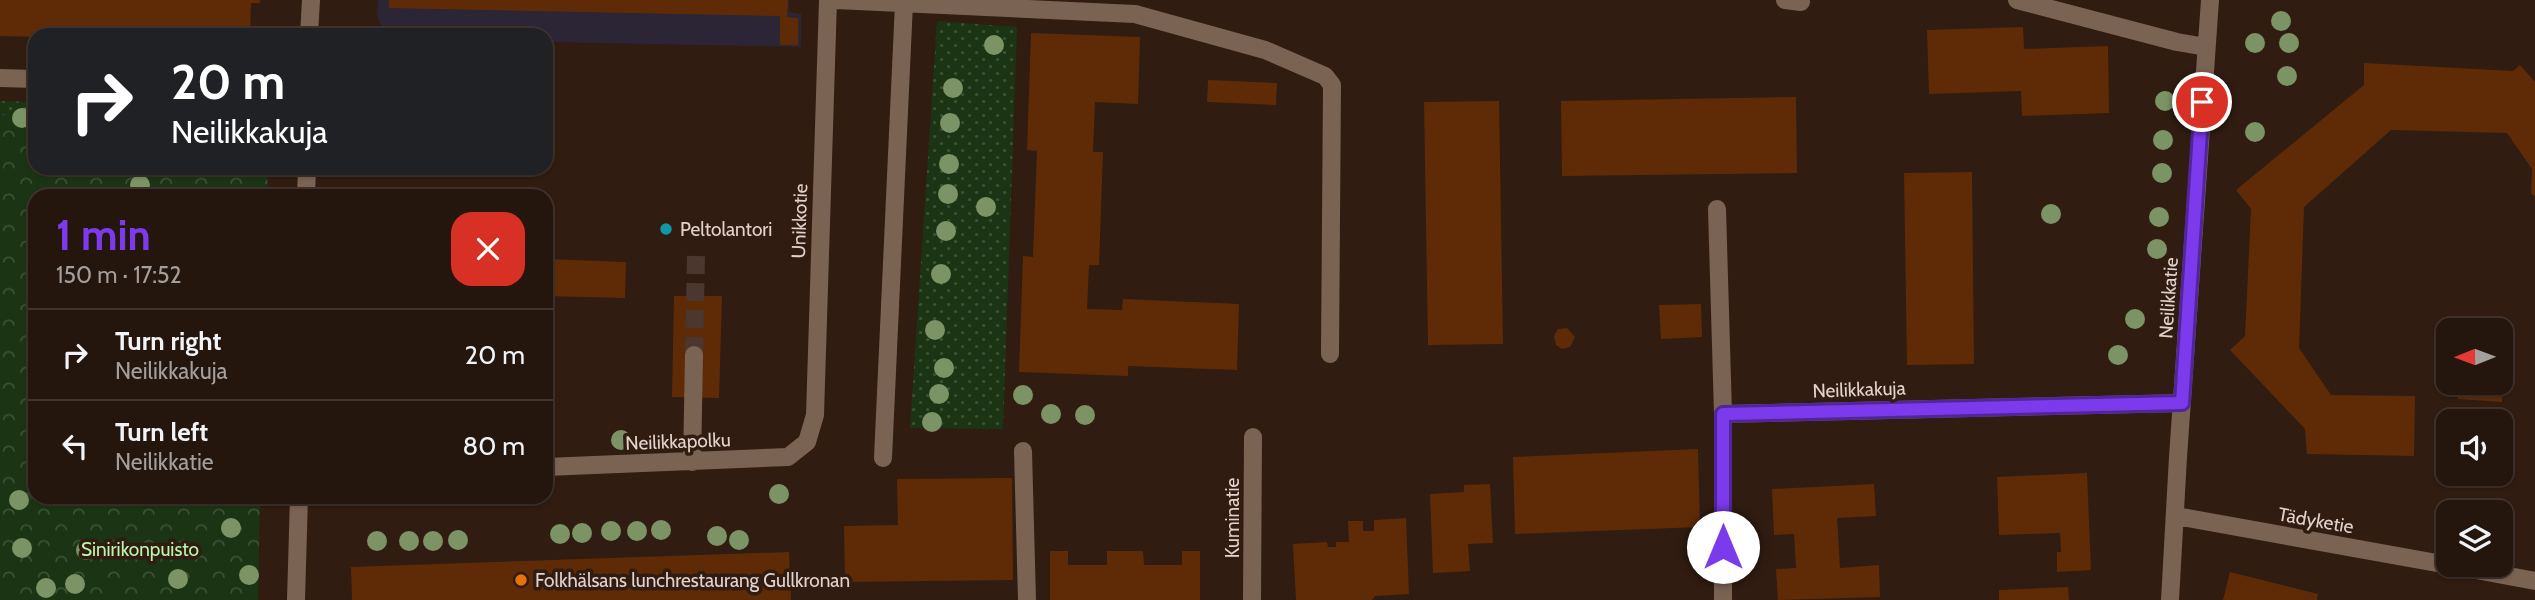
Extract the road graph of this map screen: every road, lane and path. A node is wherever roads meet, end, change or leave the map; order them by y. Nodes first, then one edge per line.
1 (310, 0) edge
2 (828, 0) edge
3 (836, 0) edge
4 (2017, 0) edge
5 (2210, 0) edge
6 (904, 3) junction
7 (309, 28) edge
8 (2206, 47) junction
9 (0, 78) edge
10 (28, 79) edge
11 (1717, 209) dead end
12 (1330, 354) dead end
13 (694, 355) tunnel mouth
14 (2182, 403) junction
15 (1723, 414) junction
16 (1253, 437) dead end
17 (807, 442) joint
18 (1023, 451) dead end
19 (883, 458) dead end
20 (692, 462) junction
21 (553, 467) edge
22 (299, 504) edge
23 (2175, 516) junction
24 (2436, 563) edge
25 (2513, 576) edge
26 (2535, 581) edge
27 (296, 600) edge
28 (1027, 600) edge
29 (1252, 600) edge
30 (1723, 600) edge
31 (2170, 600) edge

1 - 7 street
2 - 17 street, Unikkotie
3 - 6 street
4 - 8 street
5 - 8 street, Neilikkatie
6 - 12 street
6 - 19 street
8 - 14 street, Neilikkatie
9 - 10 street
11 - 15 street
13 - 20 street
14 - 15 street, Neilikkakuja
14 - 23 street, Neilikkatie
15 - 30 street
16 - 29 street, Kuminatie
17 - 20 street, Neilikkapolku
18 - 28 street
20 - 21 street, Neilikkapolku
22 - 27 street
23 - 24 street, Tädyketie
23 - 31 street, Neilikkatie
25 - 26 street, Tädyketie

